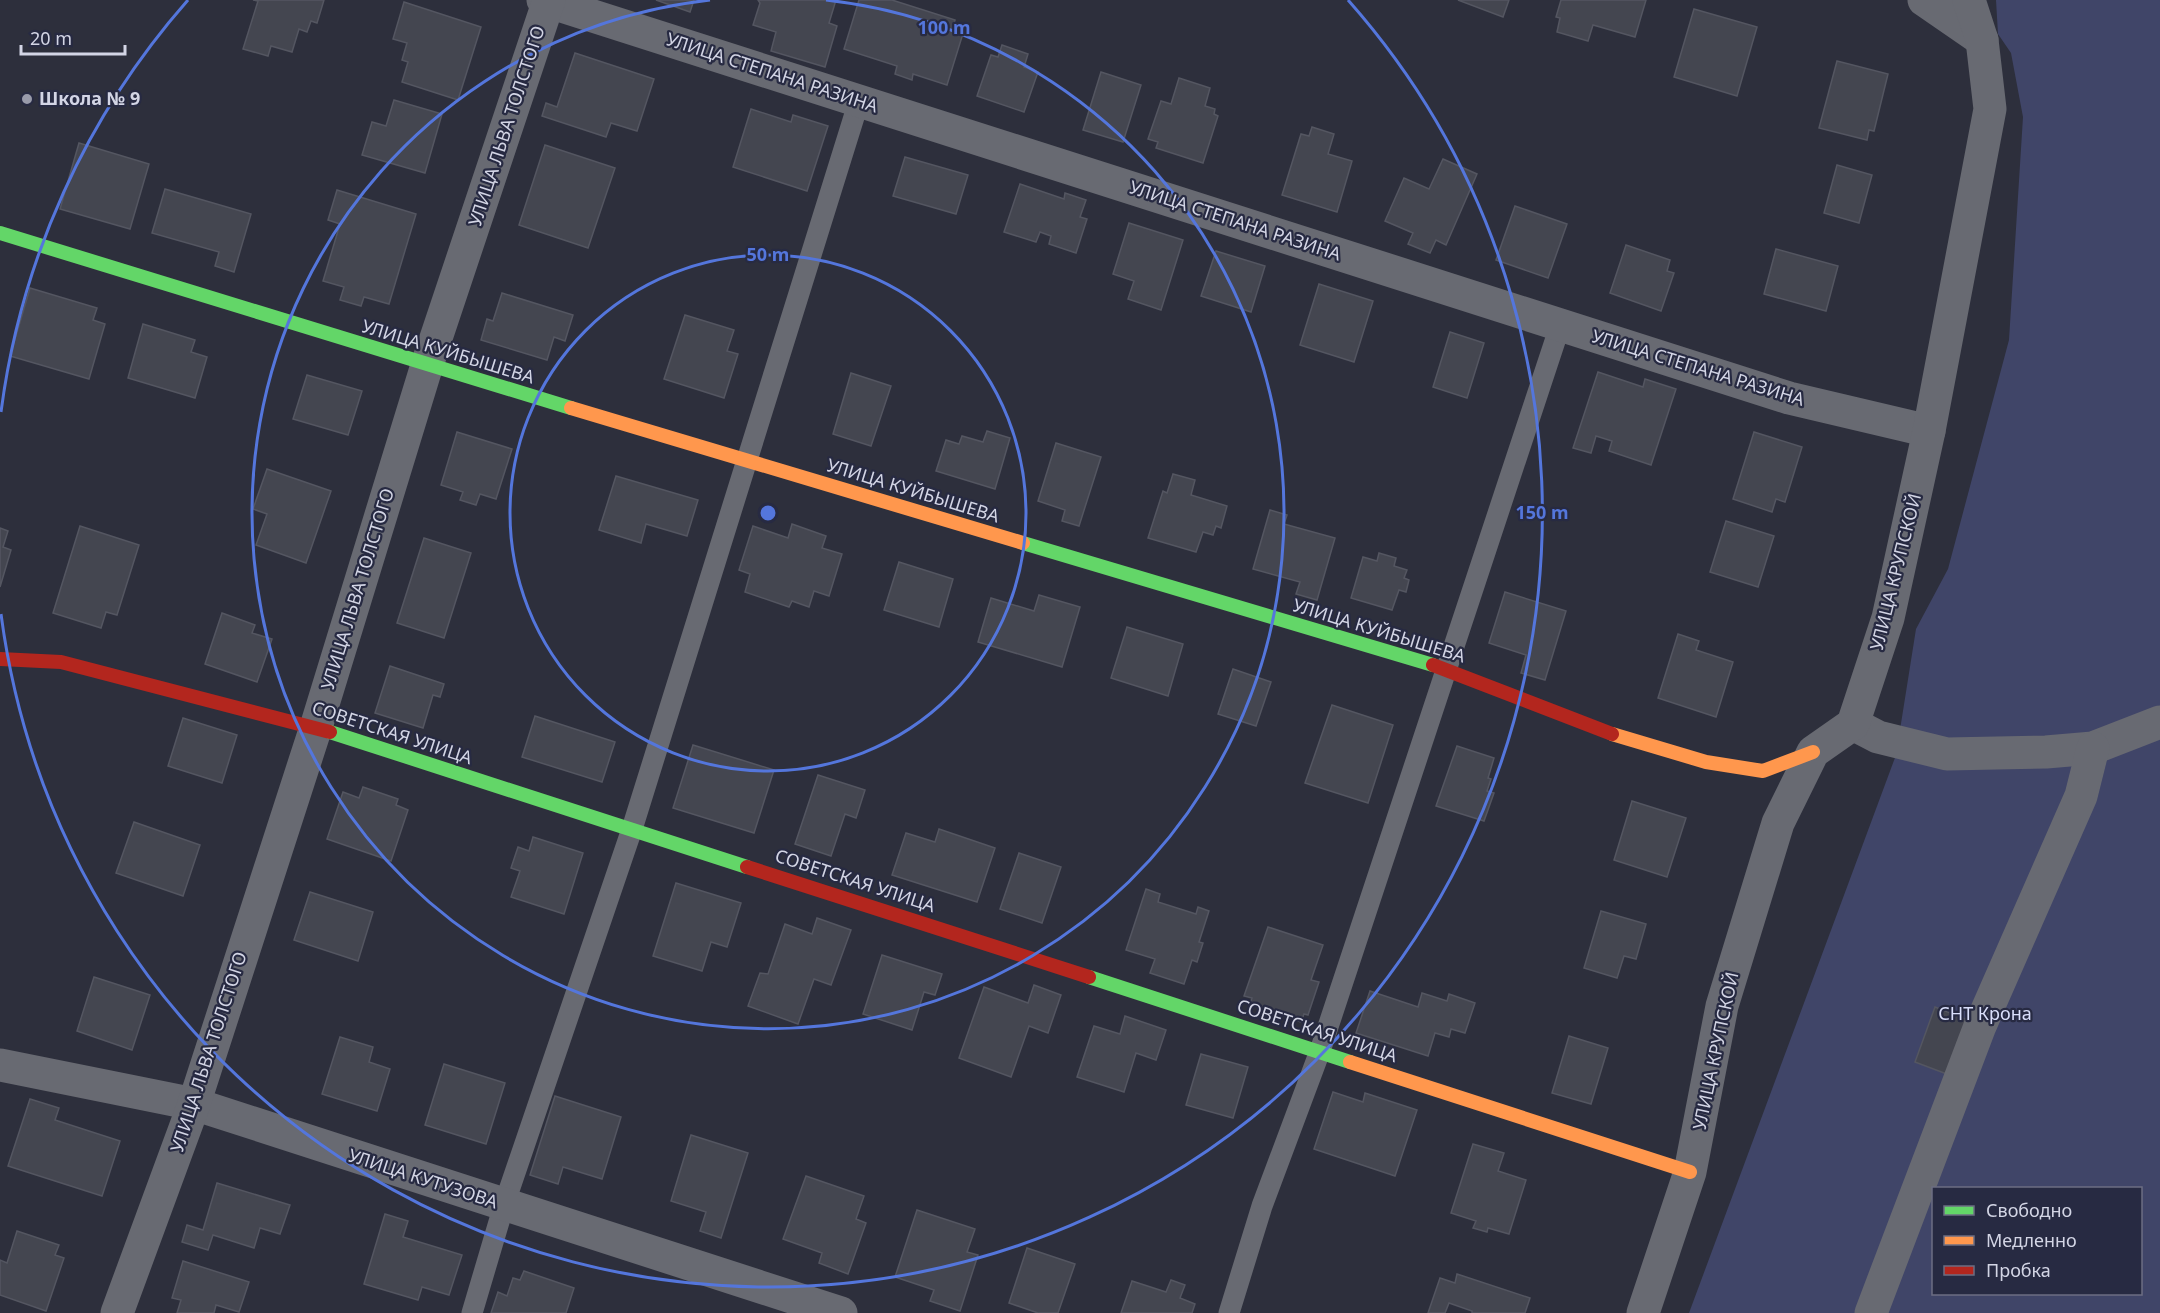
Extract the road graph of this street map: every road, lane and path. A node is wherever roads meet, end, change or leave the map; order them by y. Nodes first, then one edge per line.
1 (547, 0) edge
2 (1924, 0) edge
3 (1969, 0) edge
4 (1982, 40) junction
5 (859, 101) junction
6 (0, 233) edge
7 (1560, 326) junction
8 (427, 365) junction
9 (1929, 431) junction
10 (748, 460) junction
11 (0, 659) edge
12 (1448, 669) junction
13 (2160, 722) edge
14 (1853, 724) junction
15 (316, 727) junction
16 (2094, 748) junction
17 (1813, 752) junction
18 (632, 829) junction
19 (1320, 1051) junction
20 (0, 1065) edge
21 (194, 1104) junction
22 (1690, 1172) junction
23 (504, 1205) junction
24 (117, 1313) edge
25 (472, 1313) edge
26 (841, 1313) edge
27 (1229, 1313) edge
28 (1643, 1313) edge
29 (1871, 1313) edge

1 - 5 street, УЛИЦА СТЕПАНА РАЗИНА
1 - 8 street, УЛИЦА ЛЬВА ТОЛСТОГО
2 - 4 street
3 - 4 street, УЛИЦА КРУПСКОЙ
4 - 9 street, УЛИЦА КРУПСКОЙ
5 - 7 street, УЛИЦА СТЕПАНА РАЗИНА
5 - 10 lane
6 - 8 street, УЛИЦА КУЙБЫШЕВА
7 - 9 street, УЛИЦА СТЕПАНА РАЗИНА
7 - 12 lane
8 - 10 street, УЛИЦА КУЙБЫШЕВА
8 - 15 street, УЛИЦА ЛЬВА ТОЛСТОГО
9 - 14 street, УЛИЦА КРУПСКОЙ
10 - 12 street, УЛИЦА КУЙБЫШЕВА
10 - 18 lane
11 - 15 street, СОВЕТСКАЯ УЛИЦА
12 - 17 street, УЛИЦА КУЙБЫШЕВА
12 - 19 lane
13 - 16 street
14 - 16 street
14 - 17 street, УЛИЦА КРУПСКОЙ
15 - 18 street, СОВЕТСКАЯ УЛИЦА
15 - 21 street, УЛИЦА ЛЬВА ТОЛСТОГО
16 - 29 street
17 - 22 street, УЛИЦА КРУПСКОЙ
18 - 19 street, СОВЕТСКАЯ УЛИЦА
18 - 23 lane
19 - 22 street, СОВЕТСКАЯ УЛИЦА
19 - 27 lane
20 - 21 street, УЛИЦА КУТУЗОВА
21 - 23 street, УЛИЦА КУТУЗОВА
21 - 24 street, УЛИЦА ЛЬВА ТОЛСТОГО
22 - 28 street, УЛИЦА КРУПСКОЙ
23 - 25 lane
23 - 26 street, УЛИЦА КУТУЗОВА

